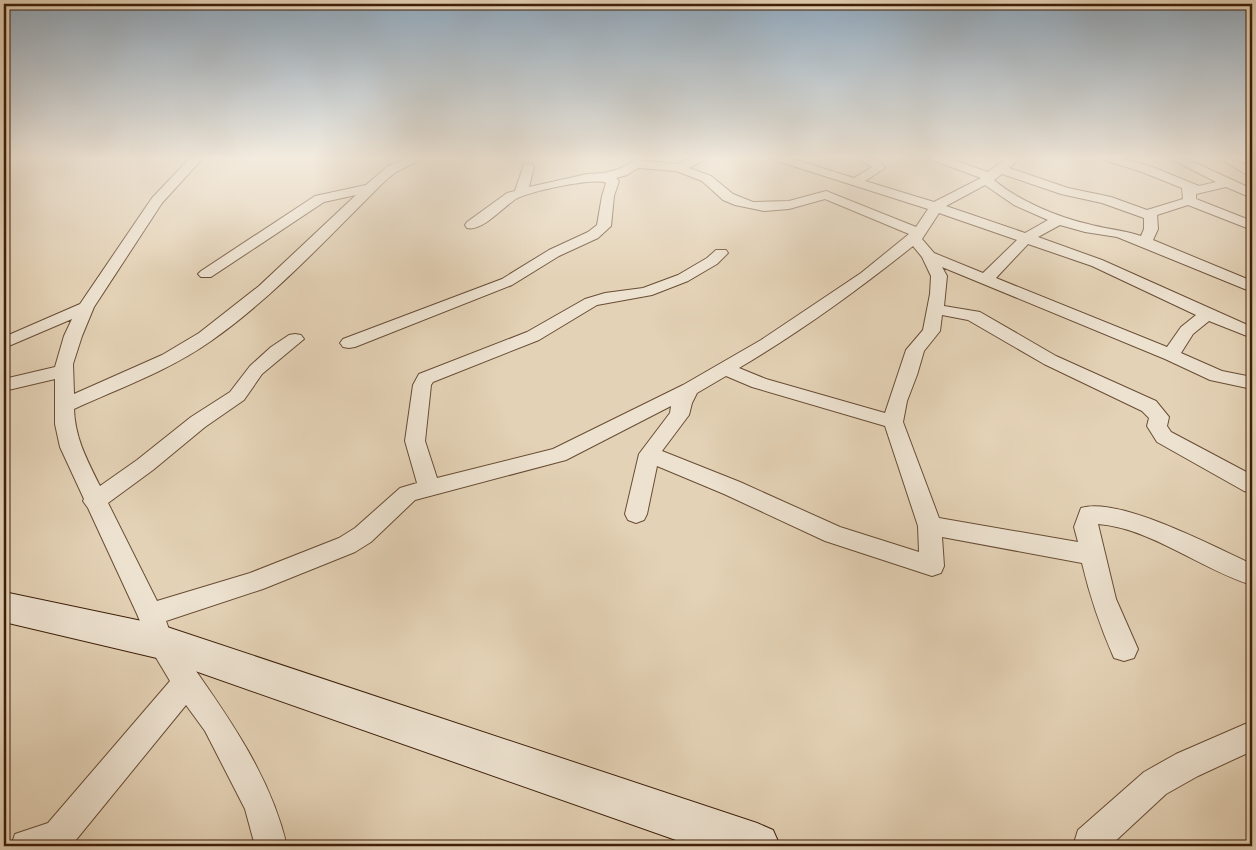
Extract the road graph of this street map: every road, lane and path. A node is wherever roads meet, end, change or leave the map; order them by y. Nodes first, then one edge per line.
1 (160, 198) edge
2 (326, 198) edge
3 (361, 198) edge
4 (512, 198) edge
5 (608, 198) edge
6 (729, 198) edge
7 (818, 198) edge
8 (832, 198) edge
9 (907, 198) edge
10 (951, 198) edge
11 (1010, 198) edge
12 (1093, 198) edge
13 (1096, 198) edge
14 (1190, 198) edge
15 (1189, 201) junction
16 (935, 206) junction
17 (1250, 210) dead end
18 (1149, 215) junction
19 (1225, 216) junction
20 (1056, 217) junction
21 (472, 225) dead end
22 (1252, 226) edge
23 (917, 235) junction
24 (1026, 238) junction
25 (1146, 243) junction
26 (721, 253) dead end
27 (929, 256) junction
28 (206, 274) dead end
29 (986, 279) junction
30 (1252, 287) edge
31 (86, 307) junction
32 (936, 310) junction
33 (1207, 314) junction
34 (1252, 333) edge
35 (296, 339) dead end
36 (349, 342) dead end
37 (4, 343) edge
38 (1171, 355) junction
39 (725, 369) junction
40 (64, 371) junction
41 (1252, 383) edge
42 (4, 385) edge
43 (690, 389) junction
44 (64, 406) junction
45 (893, 422) junction
46 (649, 454) junction
47 (1252, 485) edge
48 (429, 488) junction
49 (94, 500) junction
50 (636, 514) dead end
51 (930, 526) junction
52 (1093, 555) junction
53 (1252, 575) edge
54 (4, 607) edge
55 (156, 628) junction
56 (1124, 649) dead end
57 (187, 682) junction
58 (1252, 736) edge
59 (54, 841) edge
60 (27, 846) edge
61 (271, 846) edge
62 (757, 846) edge
63 (1089, 846) edge

1 - 31 street
2 - 28 street
3 - 44 street
4 - 21 street
5 - 36 street
6 - 7 street
8 - 23 street
9 - 16 street
10 - 16 street
11 - 20 street
12 - 20 street
13 - 18 street
14 - 15 street
15 - 18 street
15 - 19 street
16 - 23 street
16 - 24 street
17 - 19 street
18 - 25 street
19 - 22 street
20 - 24 street
20 - 25 street
23 - 27 street
23 - 39 street
24 - 29 street
24 - 33 street
25 - 30 street
26 - 48 street
27 - 29 street
27 - 32 street
29 - 38 street
31 - 37 street
31 - 40 street
32 - 45 street
32 - 47 street
33 - 34 street
33 - 38 street
35 - 49 street
38 - 41 street
39 - 43 street
39 - 45 street
40 - 42 street
40 - 44 street
43 - 46 street
43 - 48 street
44 - 49 street
45 - 51 street
46 - 50 street
46 - 51 street
48 - 55 street
49 - 55 street
51 - 52 street
52 - 53 street
52 - 56 street
54 - 55 street
55 - 57 street
55 - 62 street
57 - 59 street
57 - 61 street
58 - 63 street
59 - 60 street

